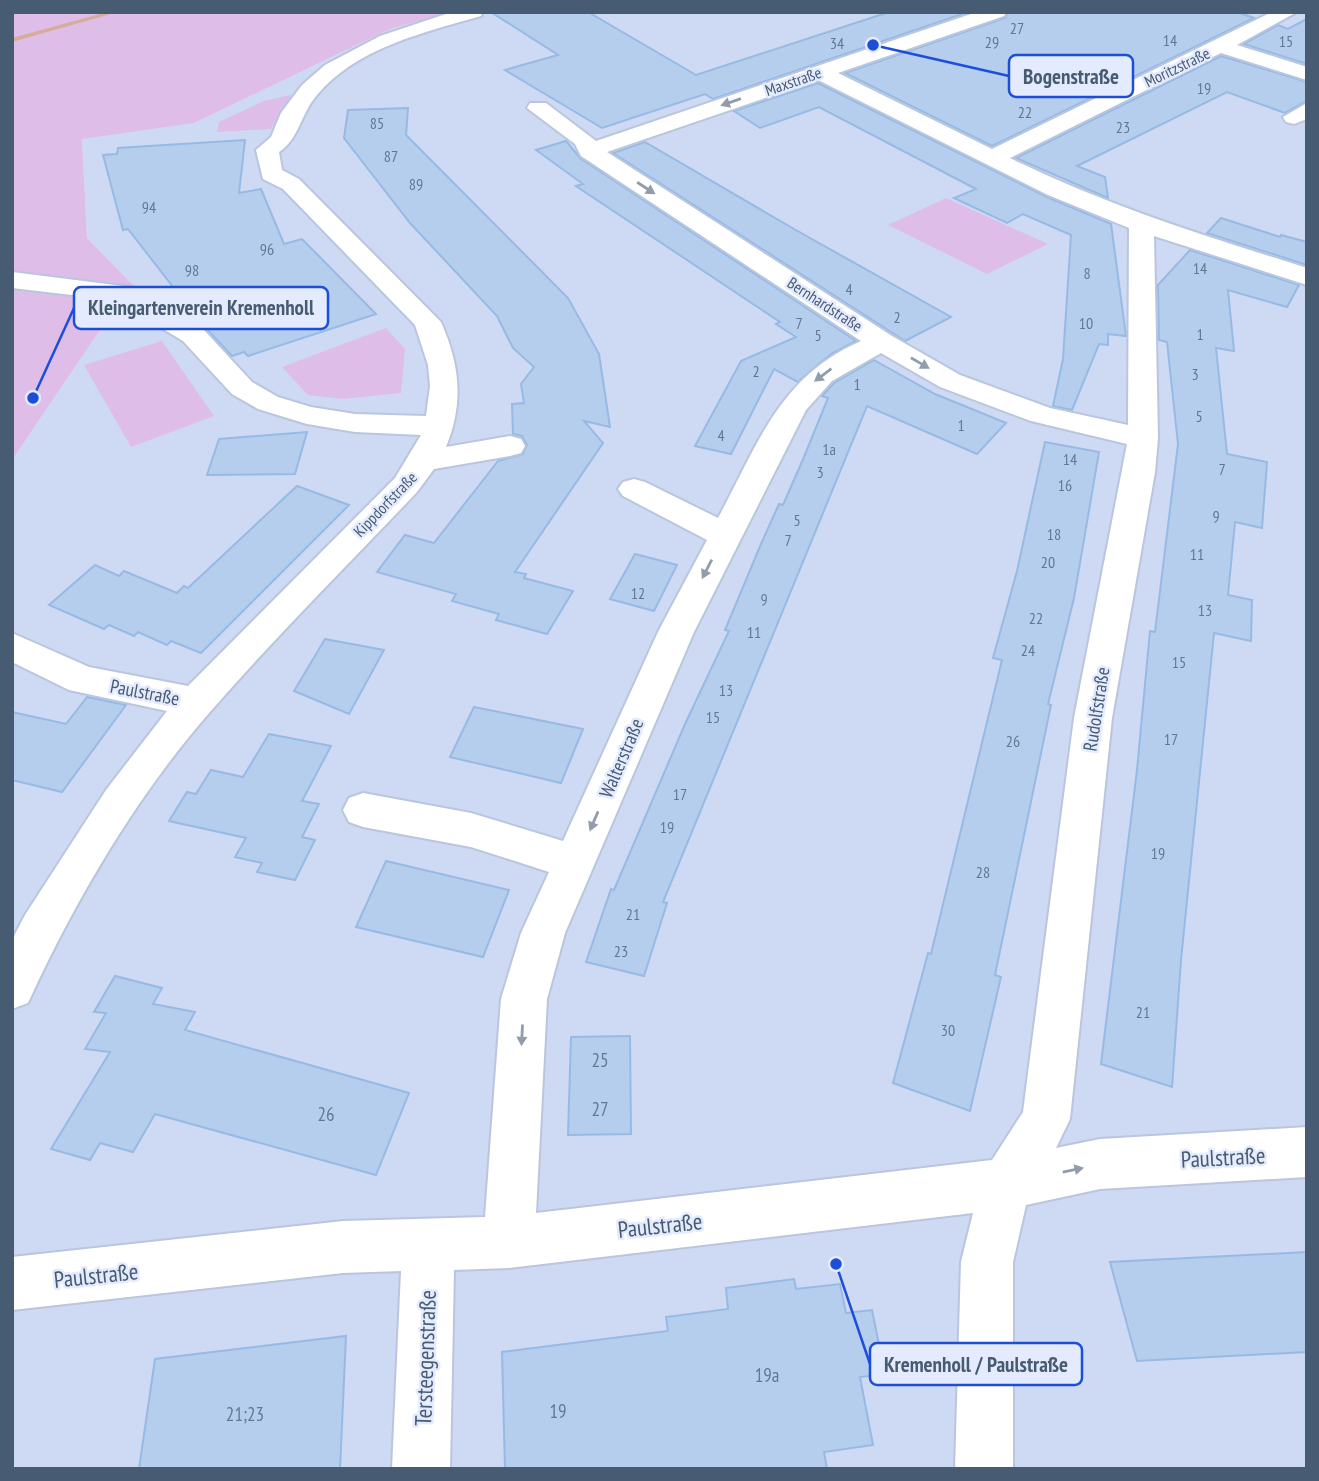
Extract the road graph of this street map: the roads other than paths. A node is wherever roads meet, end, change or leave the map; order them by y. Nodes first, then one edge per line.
1 (474, 12) edge
2 (998, 12) edge
3 (1288, 12) edge
4 (1219, 46) junction
5 (819, 72) junction
6 (1307, 74) edge
7 (538, 108) dead end
8 (589, 151) junction
9 (991, 159) junction
10 (1141, 224) junction
11 (1307, 276) edge
12 (12, 280) edge
13 (882, 342) junction
14 (440, 426) junction
15 (1143, 438) junction
16 (510, 446) dead end
17 (426, 460) junction
18 (634, 489) dead end
19 (724, 535) junction
20 (12, 646) edge
21 (196, 702) junction
22 (363, 810) dead end
23 (576, 864) junction
24 (12, 988) edge
25 (1307, 1152) edge
26 (1006, 1184) junction
27 (509, 1242) junction
28 (428, 1247) junction
29 (12, 1284) edge
30 (421, 1469) edge
31 (984, 1469) edge

1 - 14 street, Kippdorfstraße
2 - 5 street, Maxstraße
3 - 4 street, Moritzstraße
4 - 6 street
4 - 9 street, Moritzstraße
5 -> 8 street, Maxstraße
5 - 9 street
7 - 8 street, Bernhardstraße
8 -> 13 street, Bernhardstraße
9 - 10 street
10 - 11 street
10 - 15 street, Rudolfstraße
12 - 14 street
13 -> 15 street, Bernhardstraße
13 -> 19 street, Walterstraße
14 - 17 street, Kippdorfstraße
15 - 26 street, Rudolfstraße
16 - 17 street
17 - 21 street, Kippdorfstraße
18 - 19 street
19 -> 23 street, Walterstraße
20 - 21 street, Paulstraße
21 - 24 street, Paulstraße
22 - 23 street
23 -> 27 street, Walterstraße
26 -> 25 street, Paulstraße
26 - 27 street, Paulstraße
26 - 31 street, Rudolfstraße
27 - 28 street, Paulstraße
28 - 29 street, Paulstraße
28 - 30 street, Tersteegenstraße

